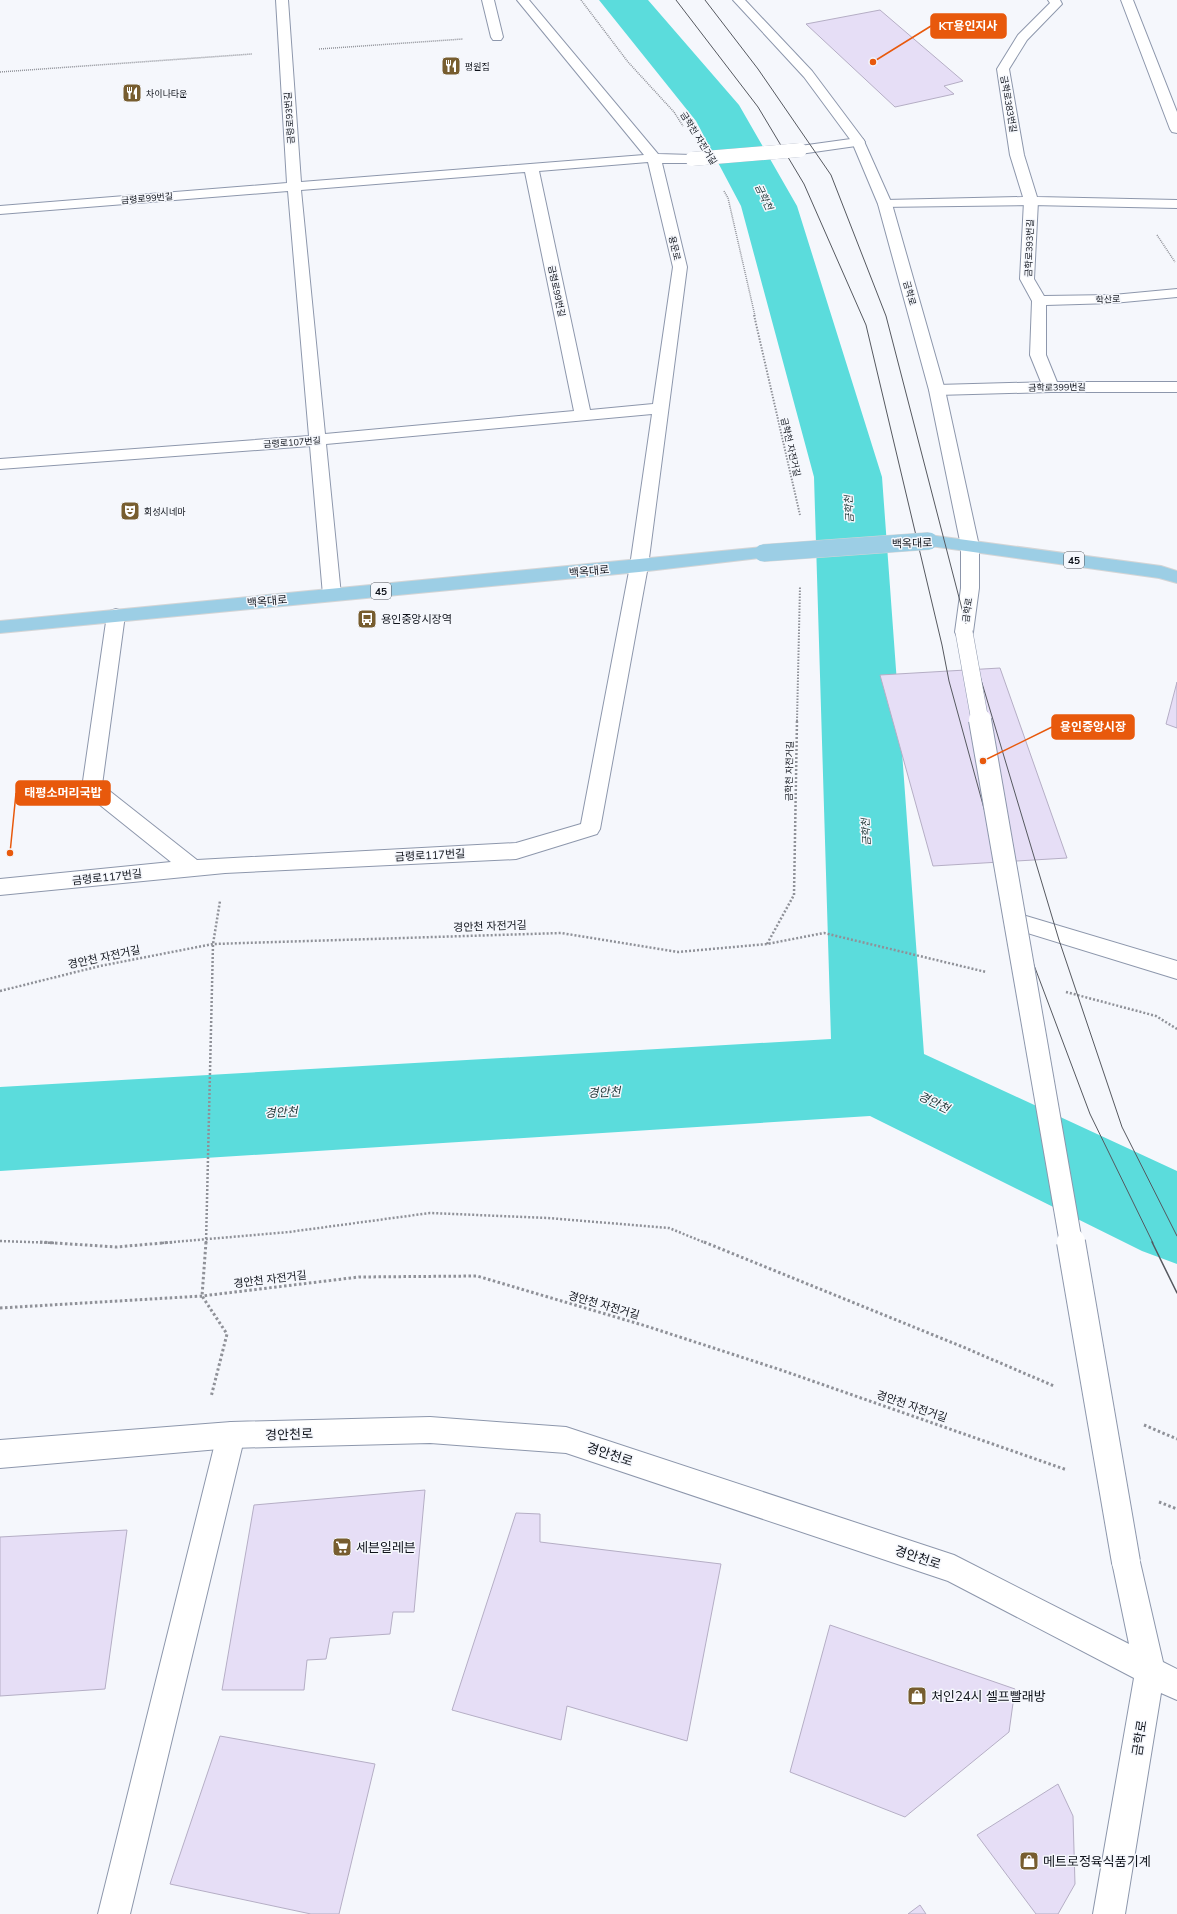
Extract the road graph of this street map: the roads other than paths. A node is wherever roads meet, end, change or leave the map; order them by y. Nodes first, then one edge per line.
1 (282, 0) edge
2 (488, 0) edge
3 (523, 0) edge
4 (739, 0) edge
5 (1054, 0) edge
6 (1127, 0) edge
7 (497, 37) dead end
8 (1177, 129) edge
9 (858, 142) junction
10 (654, 158) junction
11 (531, 167) junction
12 (294, 186) junction
13 (1031, 201) junction
14 (885, 204) junction
15 (1177, 204) edge
16 (0, 210) edge
17 (1177, 293) edge
18 (1039, 301) junction
19 (1051, 387) junction
20 (1177, 387) edge
21 (938, 390) junction
22 (661, 408) junction
23 (583, 415) junction
24 (318, 440) junction
25 (0, 464) edge
26 (970, 546) junction
27 (639, 566) junction
28 (1177, 577) edge
29 (332, 595) junction
30 (116, 615) junction
31 (0, 627) edge
32 (193, 868) junction
33 (0, 887) edge
34 (1016, 921) junction
35 (1177, 970) edge
36 (231, 1435) junction
37 (0, 1454) edge
38 (1150, 1671) junction
39 (1177, 1685) edge
40 (114, 1914) edge
41 (1109, 1914) edge

1 - 12 street, 금령로93번길
2 - 7 street
3 - 10 street, 용문로
4 - 9 street, 금학로
5 - 13 street, 금학로383번길
6 - 8 street
9 - 10 street, 금령로99번길, bridge
9 - 14 street, 금학로
10 - 11 street, 금령로99번길
10 - 22 street, 용문로
11 - 12 street, 금령로99번길
11 - 23 street, 금령로99번길
12 - 16 street, 금령로99번길
12 - 24 street
13 - 14 street
13 - 15 street
13 - 18 street, 금학로393번길
14 - 21 street, 금학로
17 - 18 street, 학산로
18 - 19 street, 금학로393번길
19 - 20 street, 금학로399번길
19 - 21 street, 금학로399번길
21 - 26 street, 금학로
22 - 23 street, 금령로107번길
22 - 27 street, 용문로
23 - 24 street, 금령로107번길
24 - 25 street, 금령로107번길
24 - 29 street
26 - 27 main road, 백옥대로 / 45, bridge
26 - 28 main road, 백옥대로 / 45
26 - 34 street, 금학로, bridge
27 - 29 main road, 백옥대로 / 45
27 - 32 street, 금령로117번길
29 - 30 main road, 백옥대로 / 45
30 - 31 main road, 백옥대로 / 45
30 - 32 street
32 - 33 street, 금령로117번길
34 - 35 street
34 - 38 street, 금학로, bridge
36 - 37 street, 경안천로
36 - 38 street, 경안천로
36 - 40 street
38 - 39 street, 경안천로
38 - 41 street, 금학로

